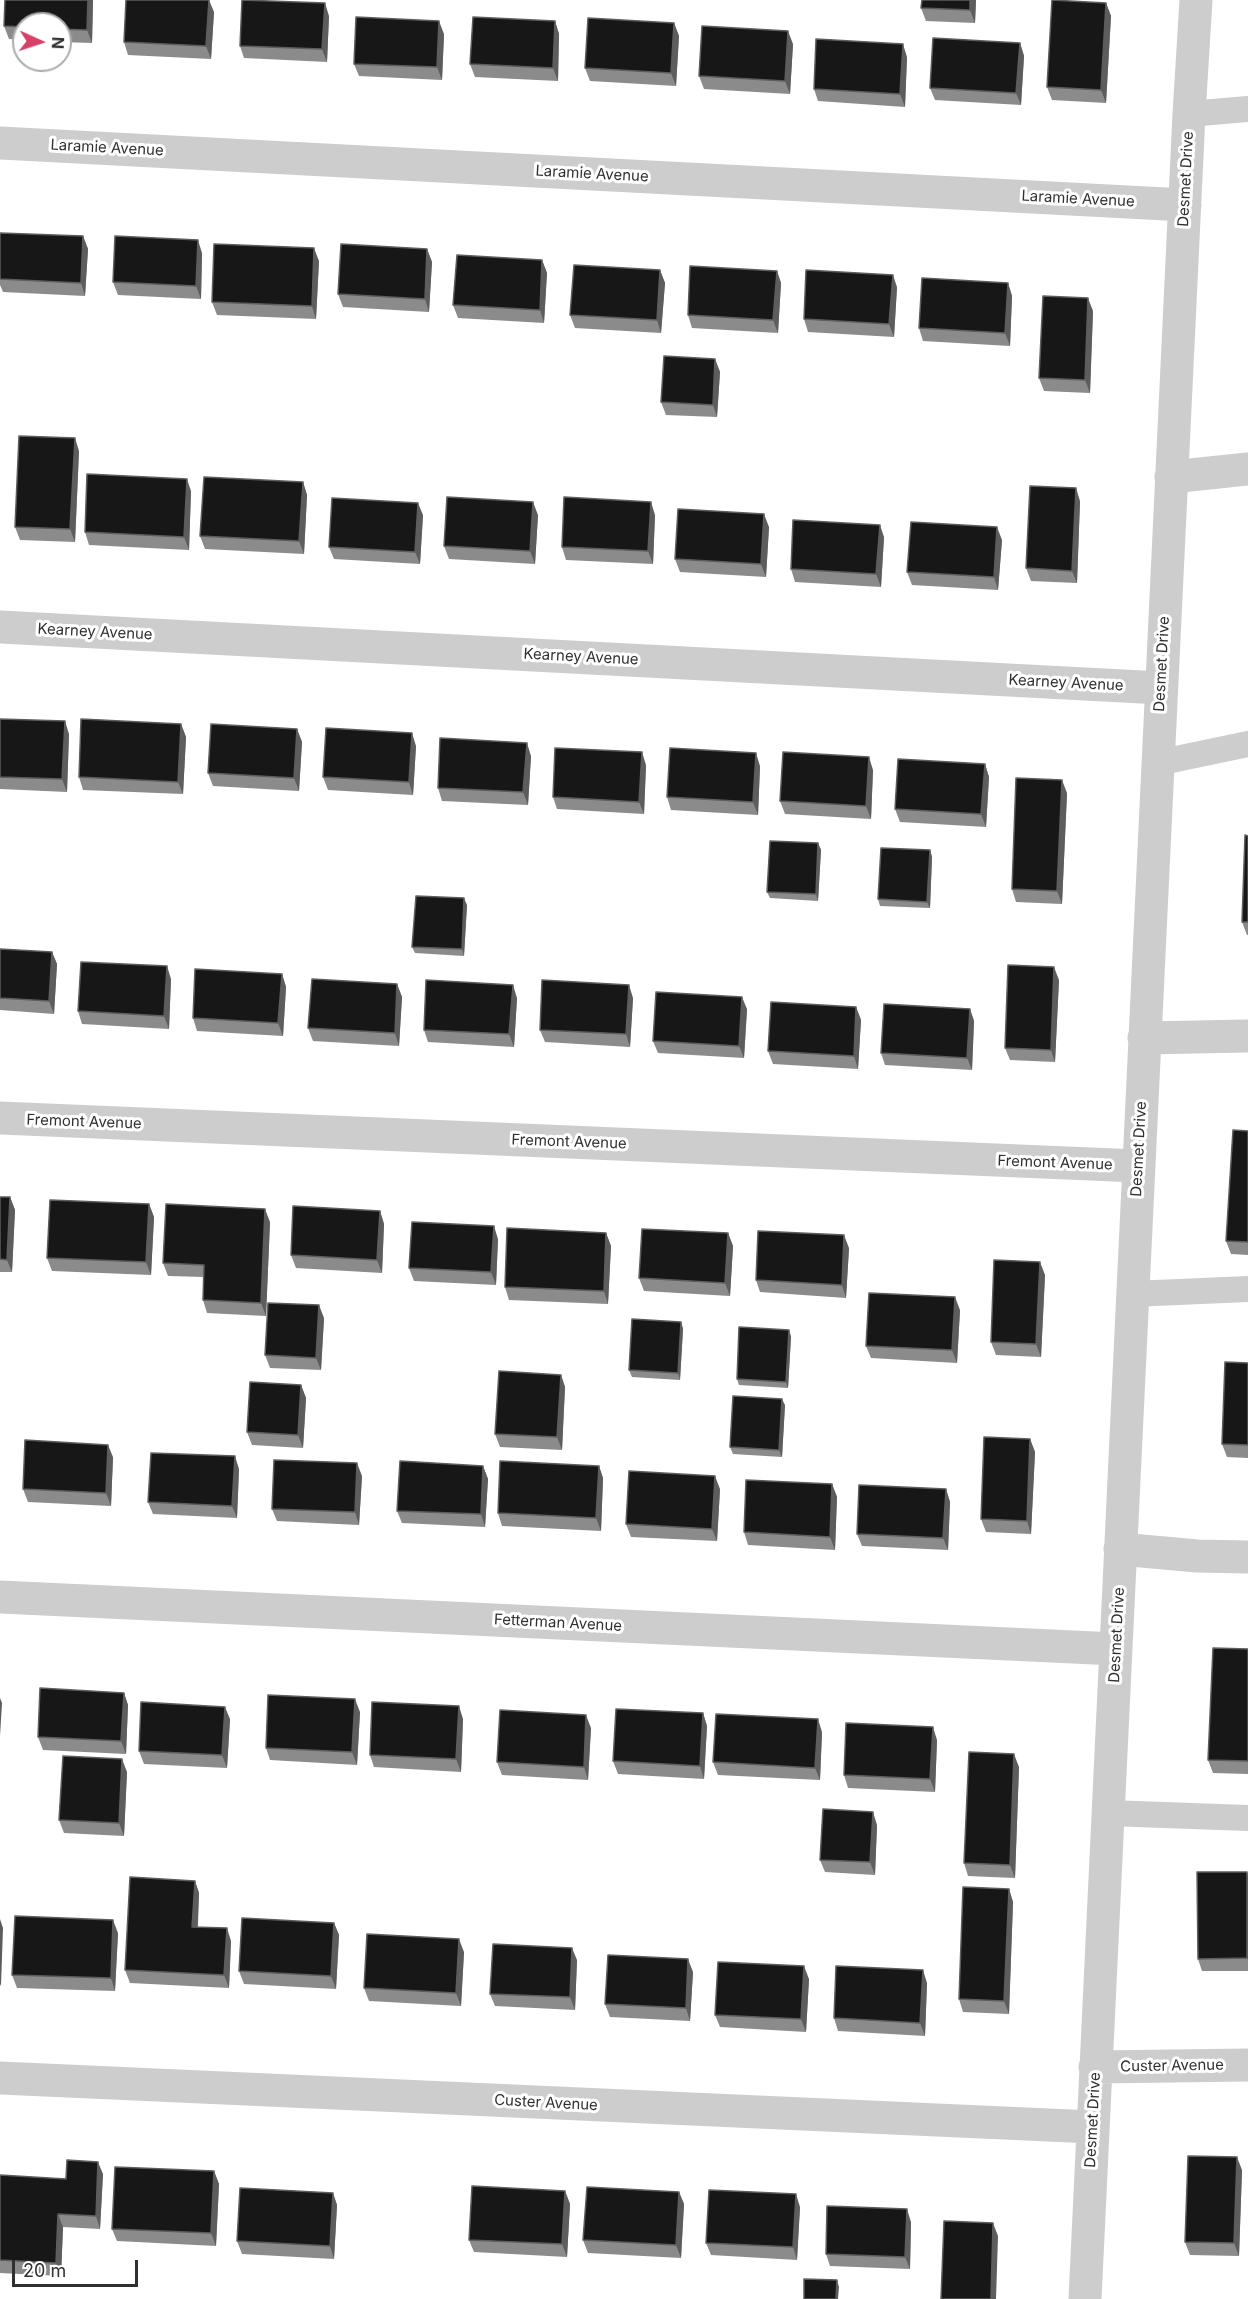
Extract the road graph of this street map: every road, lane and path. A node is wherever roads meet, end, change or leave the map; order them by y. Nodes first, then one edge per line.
1 (1196, 0) edge
2 (1248, 109) edge
3 (1189, 114) junction
4 (0, 142) edge
5 (1185, 205) junction
6 (1248, 470) edge
7 (1171, 477) junction
8 (0, 627) edge
9 (1161, 688) junction
10 (1248, 744) edge
11 (1157, 763) junction
12 (1248, 1036) edge
13 (1144, 1038) junction
14 (0, 1118) edge
15 (1138, 1166) junction
16 (1248, 1289) edge
17 (1132, 1294) junction
18 (1120, 1549) junction
19 (1248, 1557) edge
20 (0, 1597) edge
21 (1116, 1649) junction
22 (1108, 1813) junction
23 (1248, 1818) edge
24 (1248, 2065) edge
25 (1095, 2067) junction
26 (0, 2078) edge
27 (1093, 2127) junction
28 (1085, 2299) edge

1 - 3 street, Desmet Drive
2 - 3 lane
3 - 5 street, Desmet Drive
4 - 5 street, Laramie Avenue
5 - 7 street, Desmet Drive
6 - 7 street
7 - 9 street, Desmet Drive
8 - 9 street, Kearney Avenue
9 - 11 street, Desmet Drive
10 - 11 lane
11 - 13 street, Desmet Drive
12 - 13 street
13 - 15 street, Desmet Drive
14 - 15 street, Fremont Avenue
15 - 17 street, Desmet Drive
16 - 17 lane
17 - 18 street, Desmet Drive
18 - 19 street
18 - 21 street, Desmet Drive
20 - 21 street, Fetterman Avenue
21 - 22 street, Desmet Drive
22 - 23 lane
22 - 25 street, Desmet Drive
24 - 25 street, Custer Avenue
25 - 27 street, Desmet Drive
26 - 27 street, Custer Avenue
27 - 28 street, Desmet Drive

